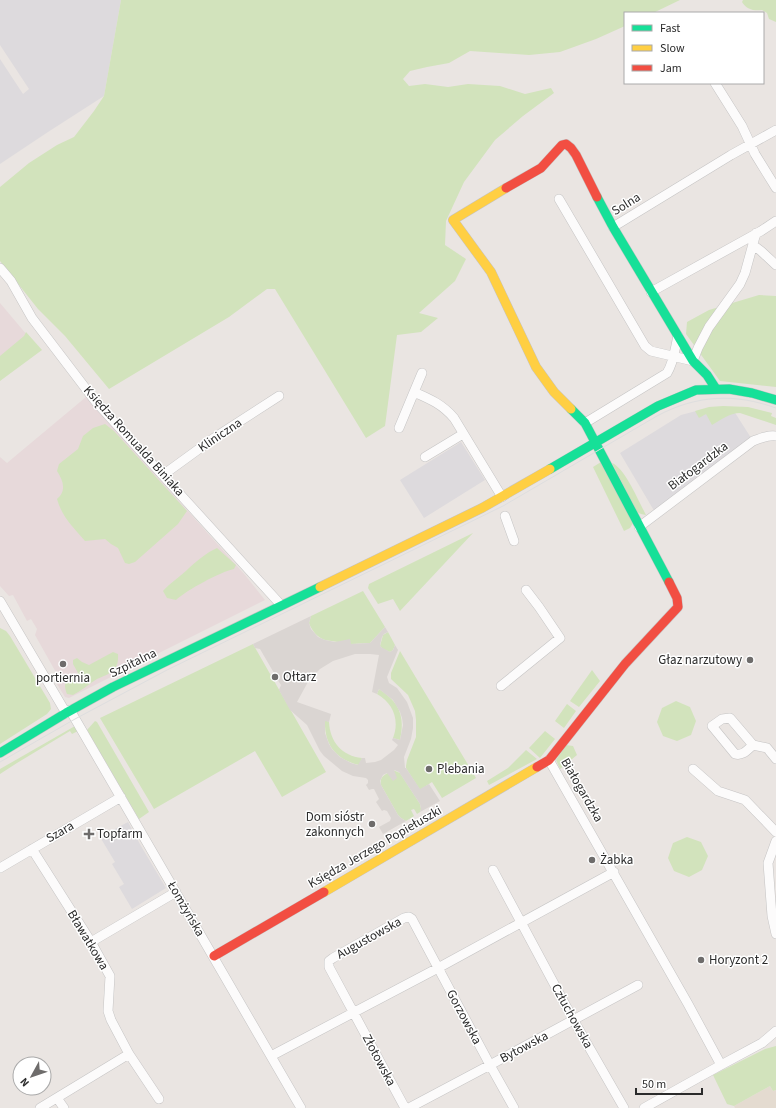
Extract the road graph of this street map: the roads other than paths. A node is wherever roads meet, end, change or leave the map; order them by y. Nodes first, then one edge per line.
1 (716, 84) edge
2 (776, 130) edge
3 (751, 144) junction
4 (776, 188) edge
5 (559, 200) dead end
6 (776, 221) edge
7 (613, 227) junction
8 (756, 233) junction
9 (753, 245) junction
10 (776, 266) edge
11 (0, 268) edge
12 (651, 292) junction
13 (678, 336) junction
14 (674, 357) junction
15 (693, 361) junction
16 (422, 372) dead end
17 (716, 389) junction
18 (414, 392) junction
19 (279, 396) dead end
20 (776, 400) edge
21 (585, 423) junction
22 (398, 428) dead end
23 (463, 434) junction
24 (776, 436) edge
25 (596, 442) junction
26 (425, 457) dead end
27 (163, 475) junction
28 (502, 497) junction
29 (505, 516) dead end
30 (639, 527) junction
31 (514, 541) dead end
32 (526, 590) dead end
33 (0, 601) edge
34 (281, 605) junction
35 (501, 686) dead end
36 (68, 711) junction
37 (753, 745) junction
38 (0, 753) edge
39 (776, 759) edge
40 (549, 760) junction
41 (693, 769) dead end
42 (121, 797) junction
43 (776, 832) edge
44 (776, 841) edge
45 (32, 849) junction
46 (0, 868) edge
47 (493, 870) dead end
48 (614, 872) junction
49 (176, 892) junction
50 (521, 923) junction
51 (776, 934) edge
52 (91, 942) junction
53 (214, 956) junction
54 (438, 968) junction
55 (638, 985) dead end
56 (353, 1012) junction
57 (574, 1020) junction
58 (776, 1031) edge
59 (129, 1054) junction
60 (271, 1056) junction
61 (721, 1065) junction
62 (490, 1066) junction
63 (57, 1098) junction
64 (159, 1100) dead end
65 (40, 1108) edge
66 (64, 1108) edge
67 (301, 1108) edge
68 (405, 1108) edge
69 (409, 1108) edge
70 (514, 1108) edge
71 (624, 1108) edge
72 (644, 1108) edge

1 - 3 street
2 - 3 street, Solna
3 - 4 street
3 - 7 street, Solna
5 - 14 street
6 - 8 street
7 - 12 street, Solna
7 - 21 street, Białogardzka
8 - 9 street
8 - 12 street
9 - 10 street
9 - 15 street
11 - 27 street, Księdza Romualda Biniaka
12 - 13 street, Solna
13 - 14 street
13 - 15 street, Solna
14 - 15 street
14 - 21 street
15 - 17 street, Solna
16 - 18 street
17 - 20 street, Szpitalna
17 - 25 street, Szpitalna
18 - 22 street
18 - 23 street
19 - 27 street, Kliniczna
21 - 25 street, Białogardzka
23 - 26 street
23 - 28 street
24 - 30 street, Białogardzka
25 - 28 street, Szpitalna
25 - 30 street, Białogardzka
27 - 34 street, Księdza Romualda Biniaka
28 - 34 street, Szpitalna
29 - 31 street
30 - 40 street, Białogardzka
32 - 35 street
33 - 36 street, Łomżyńska
34 - 36 street, Szpitalna
36 - 38 street, Szpitalna
36 - 42 street, Łomżyńska
37 - 37 street
37 - 39 street
40 - 48 street, Białogardzka
40 - 53 street, Księdza Jerzego Popiełuszki
41 - 43 street
42 - 45 street, Szara
42 - 49 street, Łomżyńska
44 - 51 street
45 - 46 street, Szara
45 - 52 street, Bławatkowa
47 - 50 street
48 - 50 street
48 - 61 street, Białogardzka
49 - 52 street
49 - 53 street, Łomżyńska
50 - 54 street
50 - 57 street, Człuchowska
52 - 59 street, Bławatkowa
53 - 60 street, Łomżyńska
54 - 56 street
54 - 56 street, Augustowska
54 - 62 street, Gorzowska
55 - 57 street, Bytowska
56 - 60 street
56 - 68 street, Złotowska
57 - 62 street, Bytowska
57 - 71 street, Człuchowska
58 - 61 street
59 - 63 street
59 - 64 street, Bławatkowa
60 - 67 street, Łomżyńska
61 - 72 street
62 - 69 street, Bytowska
62 - 70 street, Gorzowska
63 - 65 street
63 - 66 street

